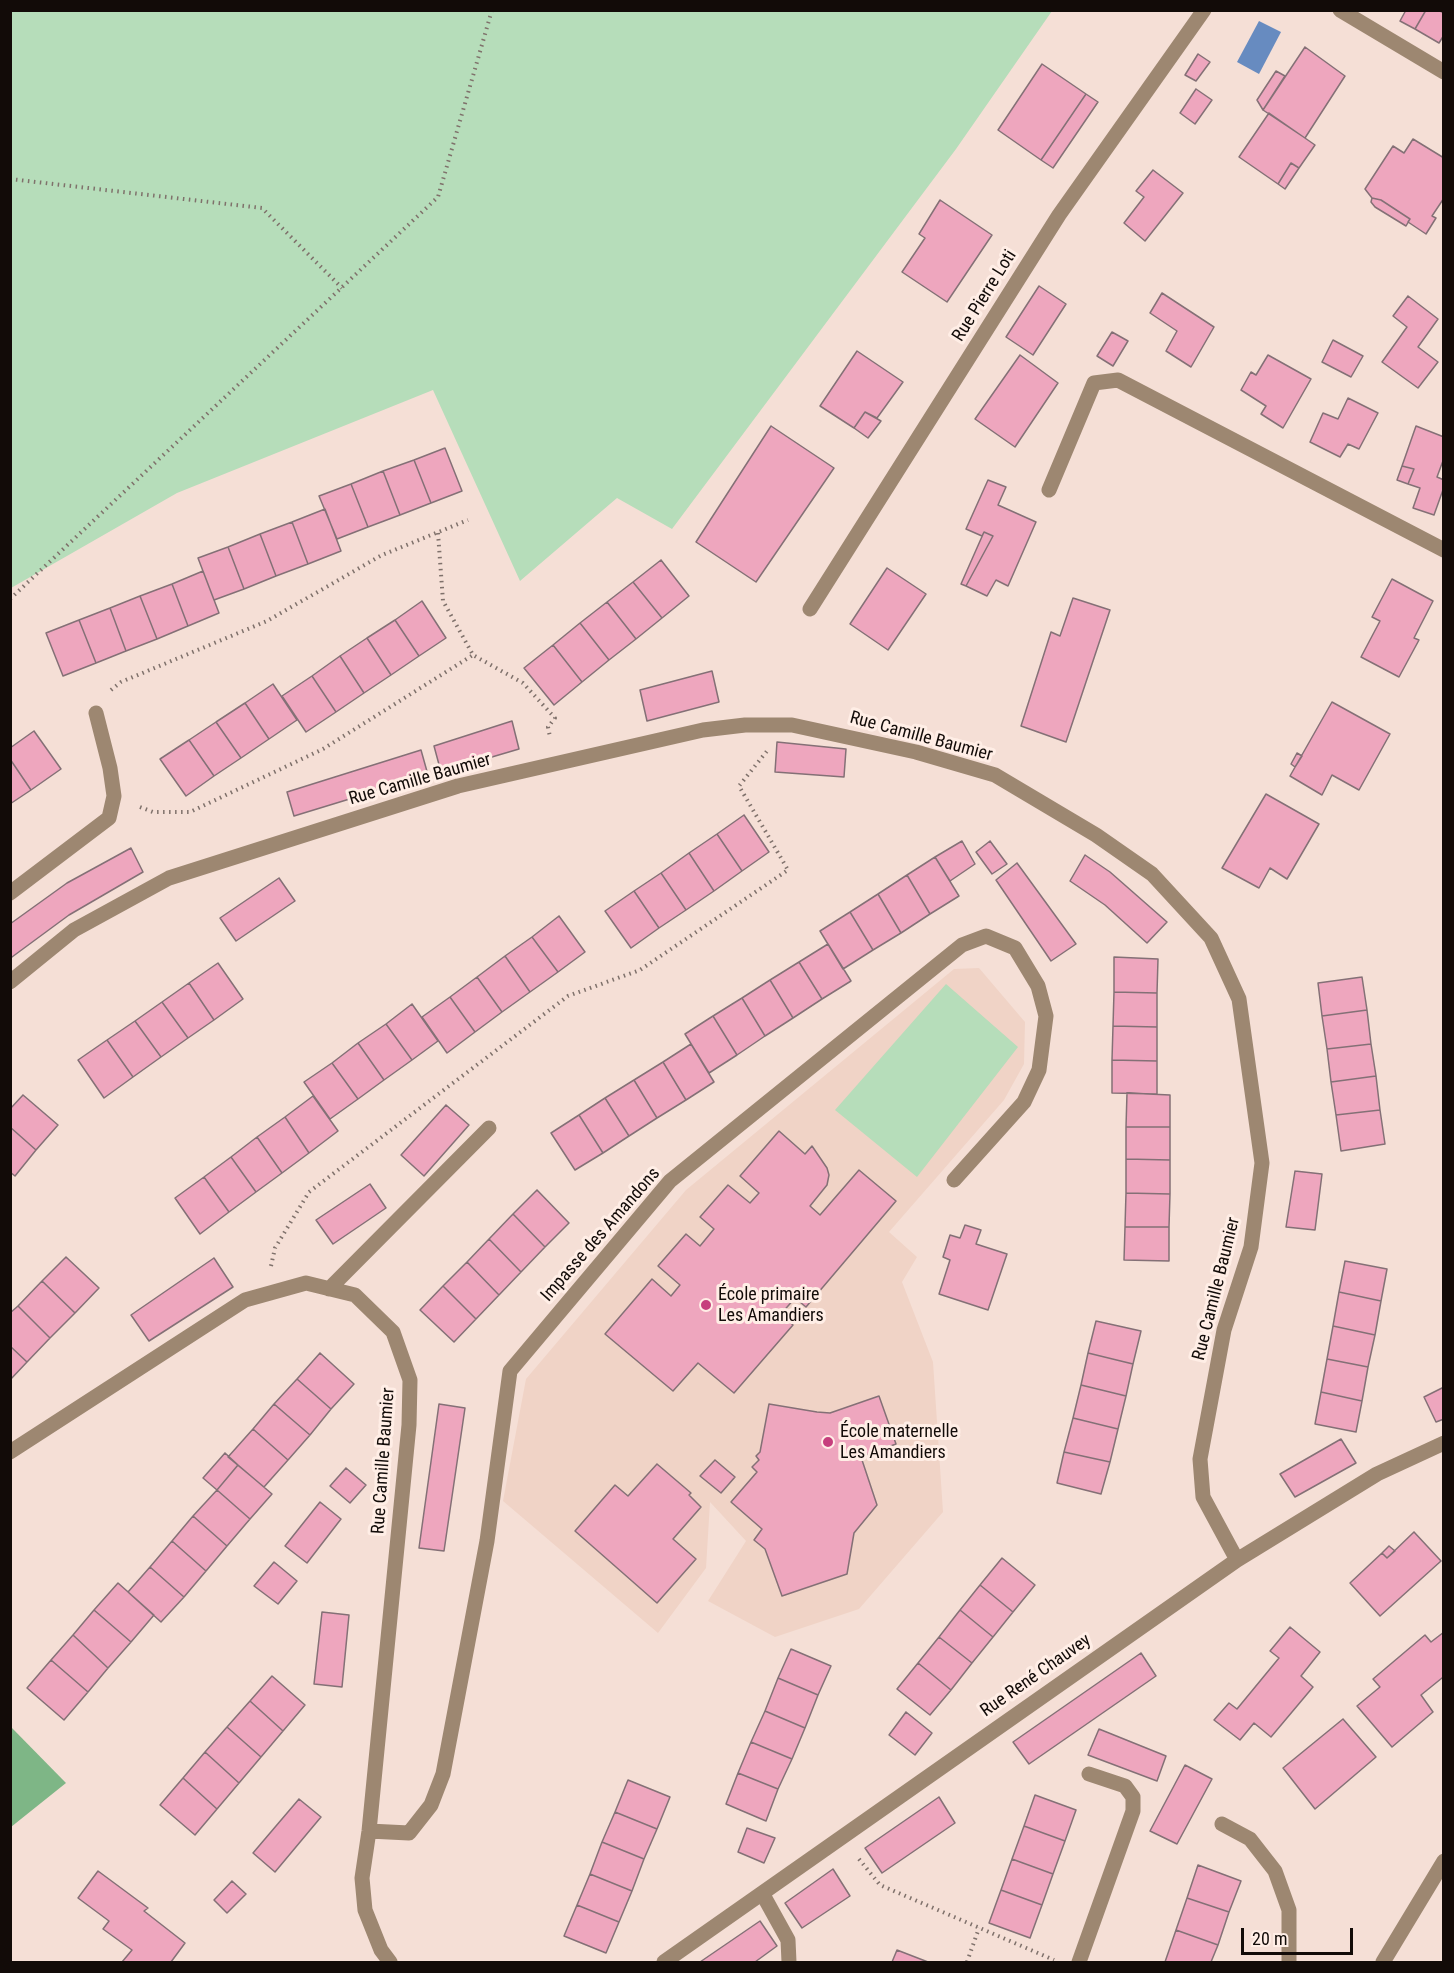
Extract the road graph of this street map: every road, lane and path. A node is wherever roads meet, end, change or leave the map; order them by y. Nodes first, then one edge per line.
1 (492, 10) edge
2 (1204, 10) edge
3 (1340, 10) edge
4 (1443, 72) edge
5 (10, 179) edge
6 (342, 288) junction
7 (1049, 490) dead end
8 (468, 520) dead end
9 (438, 533) junction
10 (1443, 550) edge
11 (10, 598) edge
12 (810, 609) dead end
13 (472, 655) junction
14 (96, 713) joint
15 (770, 725) junction
16 (556, 764) junction
17 (114, 796) junction
18 (10, 893) edge
19 (10, 982) edge
20 (489, 1128) dead end
21 (954, 1180) dead end
22 (329, 1289) junction
23 (263, 1295) junction
24 (1443, 1443) edge
25 (10, 1452) edge
26 (1237, 1560) junction
27 (1089, 1774) dead end
28 (1222, 1824) dead end
29 (369, 1831) junction
30 (841, 1837) junction
31 (1443, 1861) edge
32 (762, 1893) junction
33 (979, 1928) junction
34 (390, 1962) edge
35 (664, 1962) edge
36 (789, 1962) edge
37 (967, 1962) edge
38 (1061, 1962) edge
39 (1079, 1962) edge
40 (1289, 1962) edge
41 (1383, 1962) edge

1 - 6 path
2 - 12 street, Rue Pierre Loti
3 - 4 street
5 - 6 path
6 - 11 path
7 - 10 street
8 - 9 path
9 - 13 path
9 - 14 path
13 - 16 path
13 - 17 path
14 - 17 street
15 - 16 street, Rue Camille Baumier
15 - 23 path
15 - 26 street, Rue Camille Baumier
16 - 19 street, Rue Camille Baumier
17 - 18 street
20 - 22 street
21 - 29 street, Impasse des Amandons
22 - 23 street, Rue Camille Baumier
22 - 29 street, Rue Camille Baumier
23 - 25 street, Rue Camille Baumier
24 - 26 street, Rue René Chauvey
26 - 30 street, Rue René Chauvey
27 - 39 street
28 - 40 street
29 - 34 street, Rue Camille Baumier
30 - 32 street, Rue René Chauvey
30 - 33 path
31 - 41 street
32 - 35 street, Rue René Chauvey
32 - 36 street
33 - 37 path
33 - 38 path

